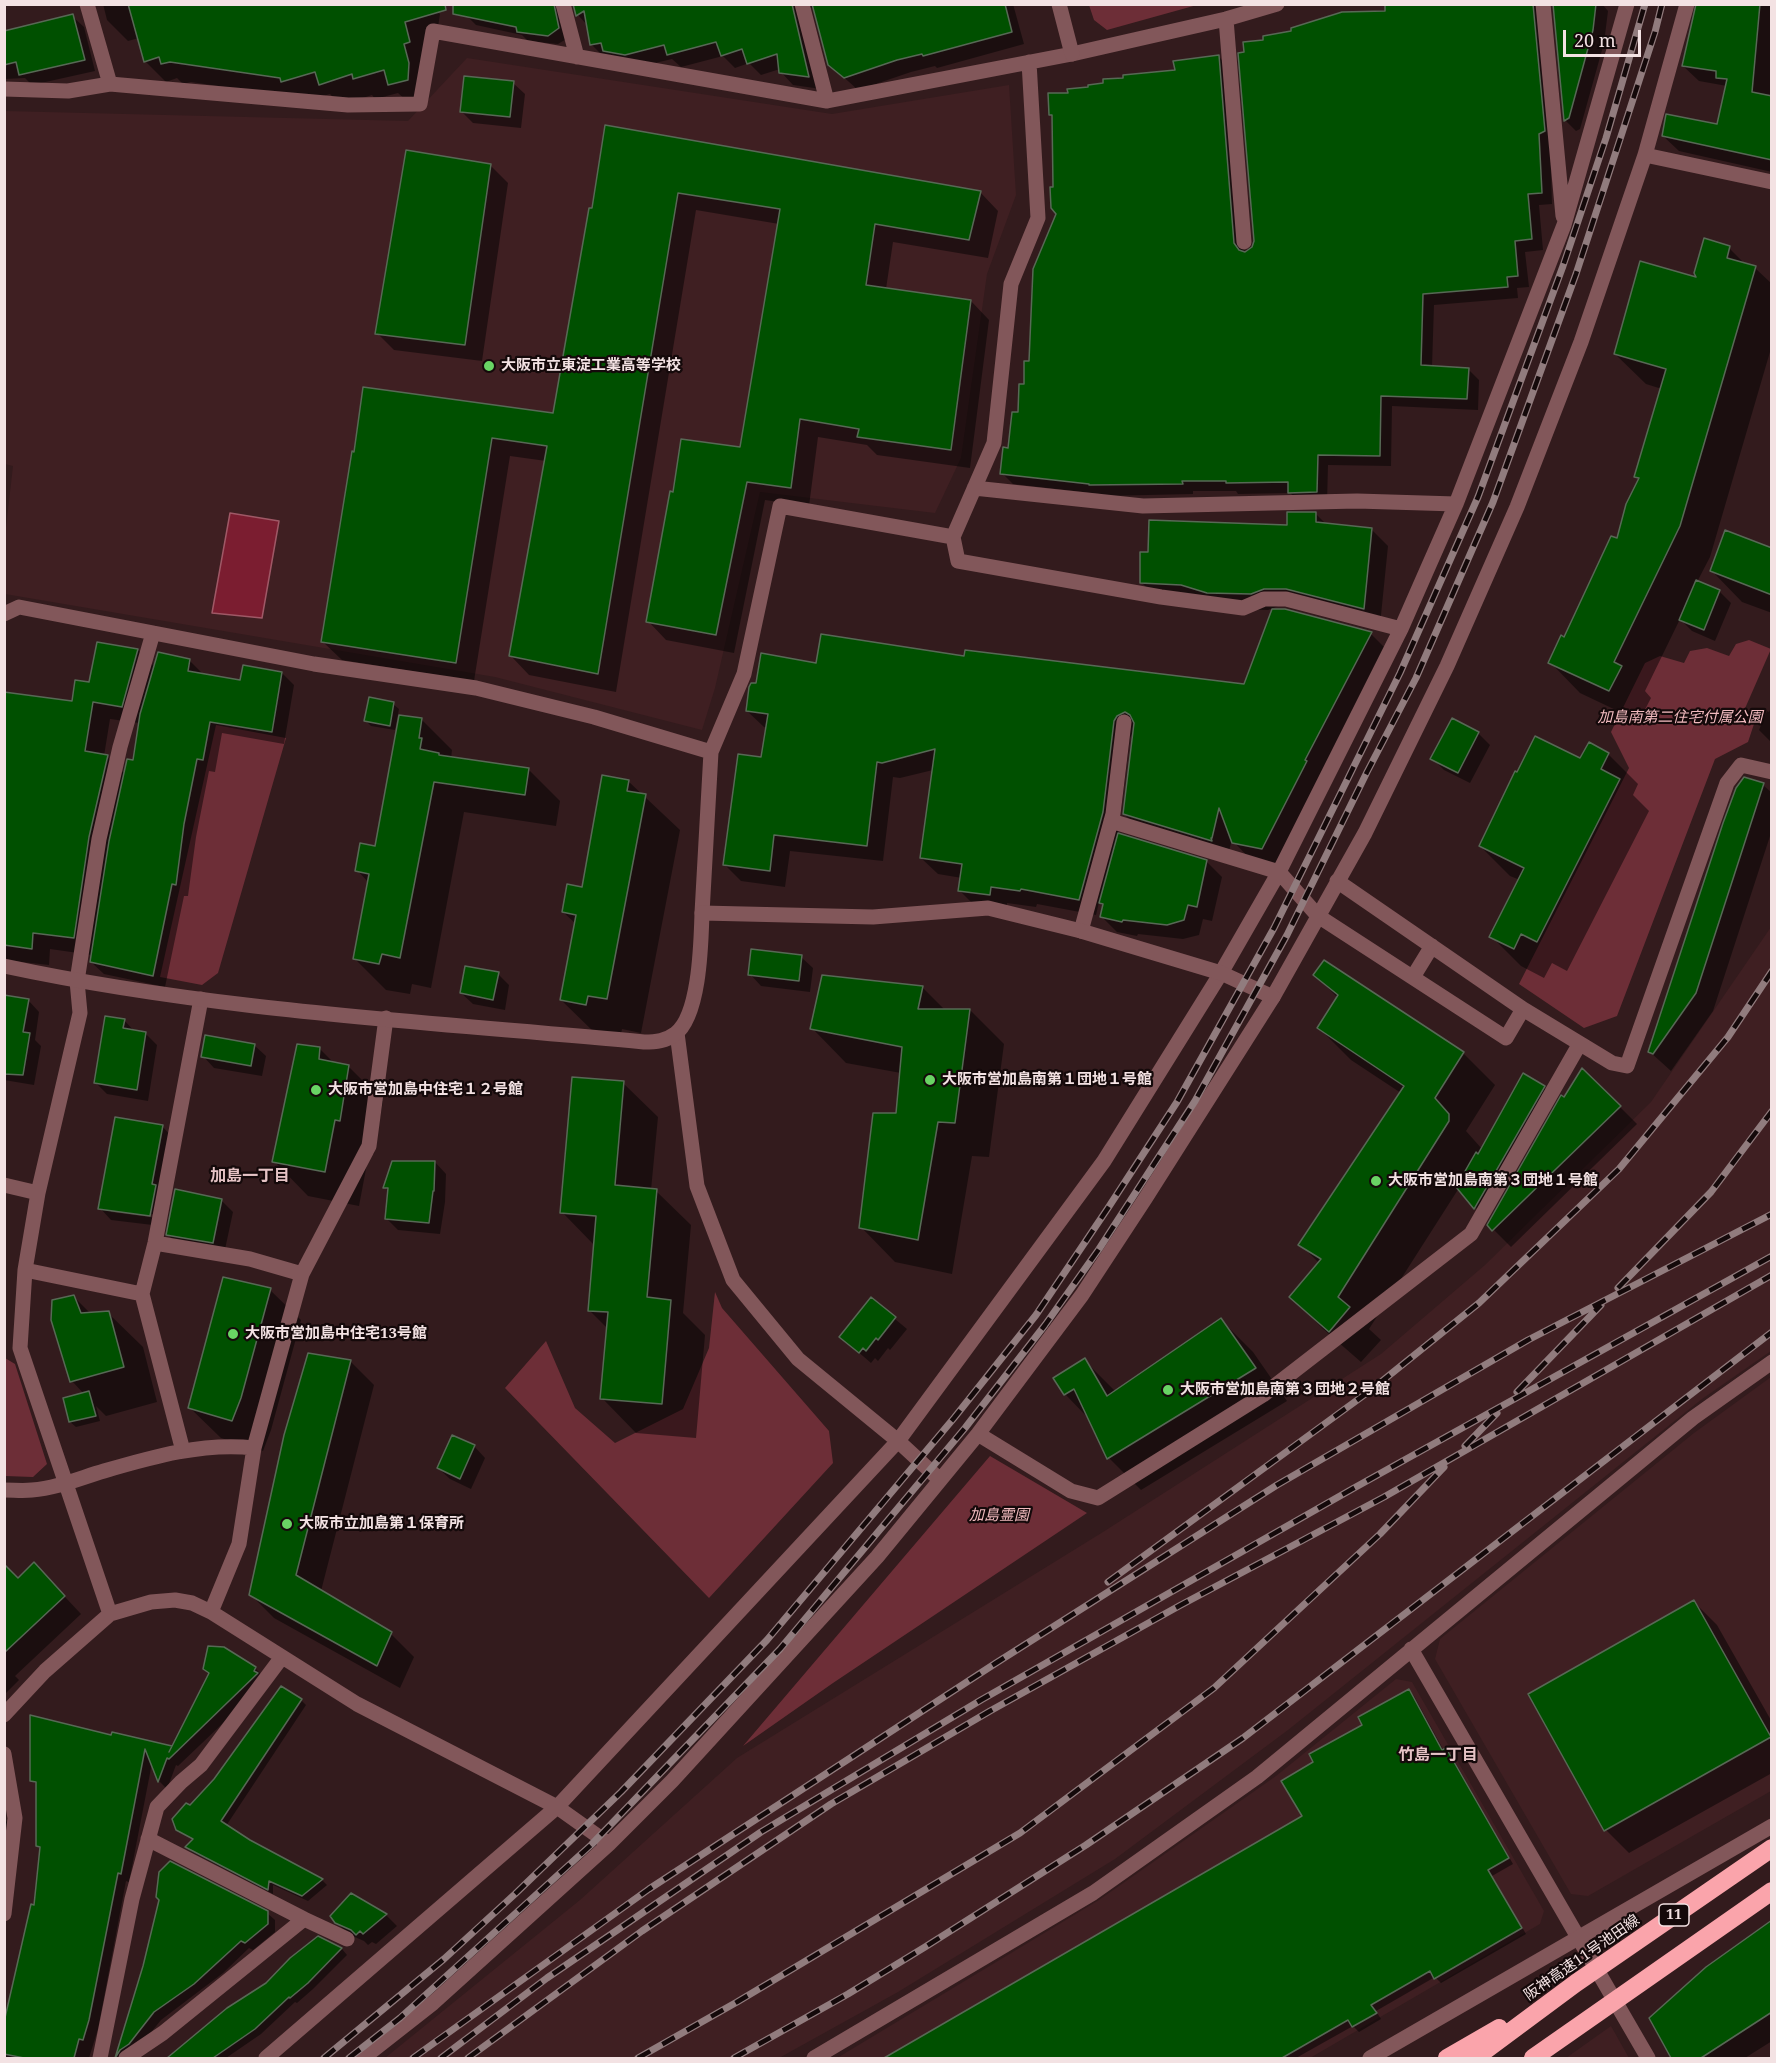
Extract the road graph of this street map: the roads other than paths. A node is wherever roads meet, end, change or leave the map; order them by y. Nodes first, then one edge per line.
1 (87, 4) edge
2 (563, 4) edge
3 (802, 4) edge
4 (1059, 4) edge
5 (1277, 4) edge
6 (1543, 4) edge
7 (1627, 4) edge
8 (1687, 4) edge
9 (1226, 19) junction
10 (1072, 54) junction
11 (577, 57) junction
12 (1029, 62) junction
13 (110, 84) junction
14 (4, 89) edge
15 (827, 101) junction
16 (1645, 155) junction
17 (1772, 182) edge
18 (1564, 225) junction
19 (1244, 242) dead end
20 (974, 488) junction
21 (1456, 504) junction
22 (953, 537) junction
23 (4, 614) edge
24 (1401, 629) junction
25 (153, 633) junction
26 (1124, 722) dead end
27 (711, 752) junction
28 (1772, 772) edge
29 (1111, 821) junction
30 (1279, 872) junction
31 (1337, 881) junction
32 (702, 913) junction
33 (1318, 916) junction
34 (1081, 931) junction
35 (1432, 946) junction
36 (4, 966) edge
37 (1221, 973) junction
38 (1413, 977) junction
39 (77, 981) junction
40 (1273, 997) junction
41 (201, 999) junction
42 (1523, 1009) junction
43 (386, 1018) junction
44 (677, 1033) junction
45 (1580, 1045) junction
46 (4, 1185) edge
47 (38, 1193) junction
48 (155, 1243) junction
49 (25, 1270) junction
50 (302, 1274) junction
51 (142, 1294) junction
52 (12, 1346) edge
53 (1772, 1362) edge
54 (978, 1434) junction
55 (898, 1441) junction
56 (254, 1448) junction
57 (183, 1451) junction
58 (939, 1479) junction
59 (67, 1484) junction
60 (4, 1490) edge
61 (211, 1612) junction
62 (110, 1614) junction
63 (1411, 1649) junction
64 (282, 1657) junction
65 (4, 1715) edge
66 (4, 1754) edge
67 (557, 1807) junction
68 (1772, 1826) edge
69 (148, 1839) junction
70 (609, 1844) junction
71 (1772, 1848) edge
72 (1772, 1891) edge
73 (4, 1914) edge
74 (304, 1919) junction
75 (1577, 1937) junction
76 (347, 1939) dead end
77 (1576, 1983) junction
78 (100, 2058) edge
79 (126, 2058) edge
80 (266, 2058) edge
81 (363, 2058) edge
82 (814, 2058) edge
83 (1370, 2058) edge
84 (1447, 2058) edge
85 (1474, 2058) edge
86 (1533, 2058) edge
87 (1648, 2058) edge

1 - 13 street
2 - 11 street
3 - 15 street
4 - 10 street
5 - 9 street
6 - 18 street
7 - 18 street
8 - 16 street
9 - 10 street
9 - 19 street
10 - 12 street
11 - 13 street
11 - 15 street
12 - 15 street
12 - 20 street
13 - 14 street
16 - 17 street
16 - 31 street
18 - 21 street
20 - 21 street
20 - 22 street
21 - 24 street
22 - 24 street
22 - 27 street
23 - 25 street
24 - 30 street
25 - 27 street
25 - 39 street
26 - 29 street
27 - 32 street
28 - 45 street
29 - 30 street
29 - 34 street
30 - 33 street
30 - 37 street
31 - 33 street
31 - 35 street
32 - 34 street
32 - 44 street
33 - 38 street
33 - 40 street
34 - 37 street
35 - 38 street
35 - 42 street
36 - 39 street
37 - 40 street
37 - 55 street
38 - 42 street
39 - 41 street
39 - 47 street
40 - 54 street
41 - 43 street
41 - 48 street
42 - 45 street
43 - 44 street
43 - 50 street
44 - 55 street
45 - 54 street
46 - 47 street
47 - 49 street
48 - 50 street
48 - 51 street
49 - 51 street
49 - 52 street
50 - 56 street
51 - 57 street
52 - 59 street
53 - 63 street
54 - 58 street
55 - 58 street
55 - 67 street
56 - 57 street
56 - 61 street
57 - 59 street
58 - 70 street
59 - 60 street
59 - 62 street
61 - 62 street
61 - 64 street
62 - 65 street
63 - 75 street
63 - 82 street
64 - 67 street
64 - 69 street
66 - 73 street
67 - 70 street
67 - 80 street
68 - 75 street
69 - 74 street
69 - 78 street
70 - 81 street
71 - 77 highway, 阪神高速11号池田線 / 11
72 - 86 highway, 11
74 - 76 street
74 - 79 street
75 - 83 street
75 - 87 street
77 - 84 highway
77 - 85 highway, 阪神高速11号池田線 / 11

